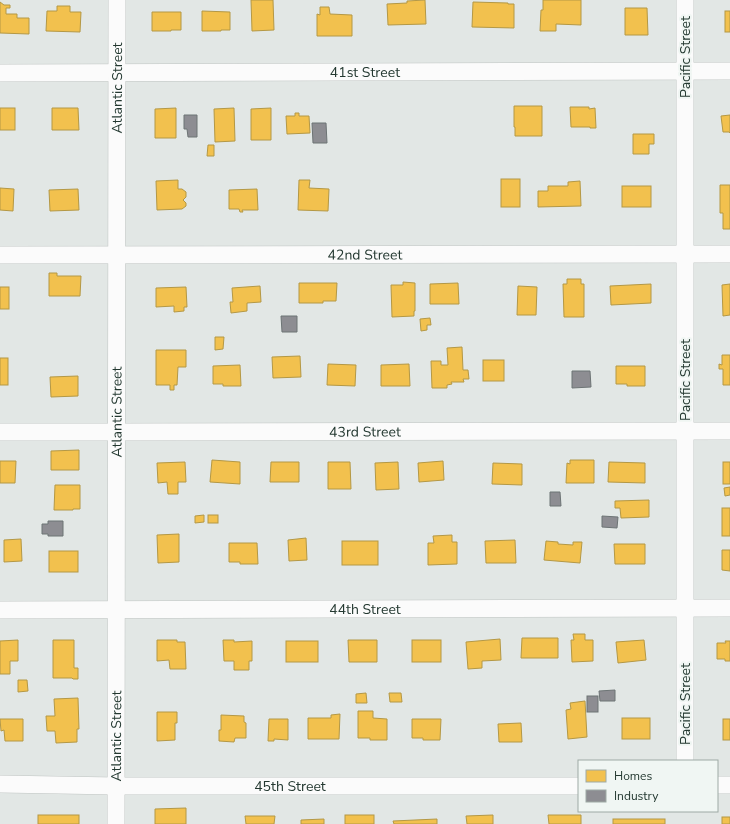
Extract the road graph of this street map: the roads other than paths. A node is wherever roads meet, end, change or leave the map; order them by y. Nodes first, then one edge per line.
1 (118, 0) edge
2 (685, 0) edge
3 (685, 71) junction
4 (730, 71) edge
5 (0, 73) edge
6 (117, 73) junction
7 (685, 254) junction
8 (730, 254) edge
9 (0, 255) edge
10 (117, 255) junction
11 (730, 430) edge
12 (685, 431) junction
13 (0, 432) edge
14 (117, 432) junction
15 (685, 608) junction
16 (730, 608) edge
17 (0, 610) edge
18 (116, 610) junction
19 (685, 760) edge
20 (0, 784) edge
21 (718, 785) edge
22 (730, 785) edge
23 (116, 786) junction
24 (578, 786) edge
25 (116, 824) edge

1 - 6 street, Atlantic Street
2 - 3 street, Pacific Street
3 - 4 street, 41st Street
3 - 6 street, 41st Street
3 - 7 street, Pacific Street
5 - 6 street, 41st Street
6 - 10 street, Atlantic Street
7 - 8 street, 42nd Street
7 - 10 street, 42nd Street
7 - 12 street, Pacific Street
9 - 10 street, 42nd Street
10 - 14 street, Atlantic Street
11 - 12 street, 43rd Street
12 - 14 street, 43rd Street
12 - 15 street, Pacific Street
13 - 14 street, 43rd Street
14 - 18 street, Atlantic Street
15 - 16 street, 44th Street
15 - 18 street, 44th Street
15 - 19 street, Pacific Street
17 - 18 street, 44th Street
18 - 23 street, Atlantic Street
20 - 23 street, 45th Street
21 - 22 street
23 - 24 street, 45th Street
23 - 25 street, Atlantic Street

